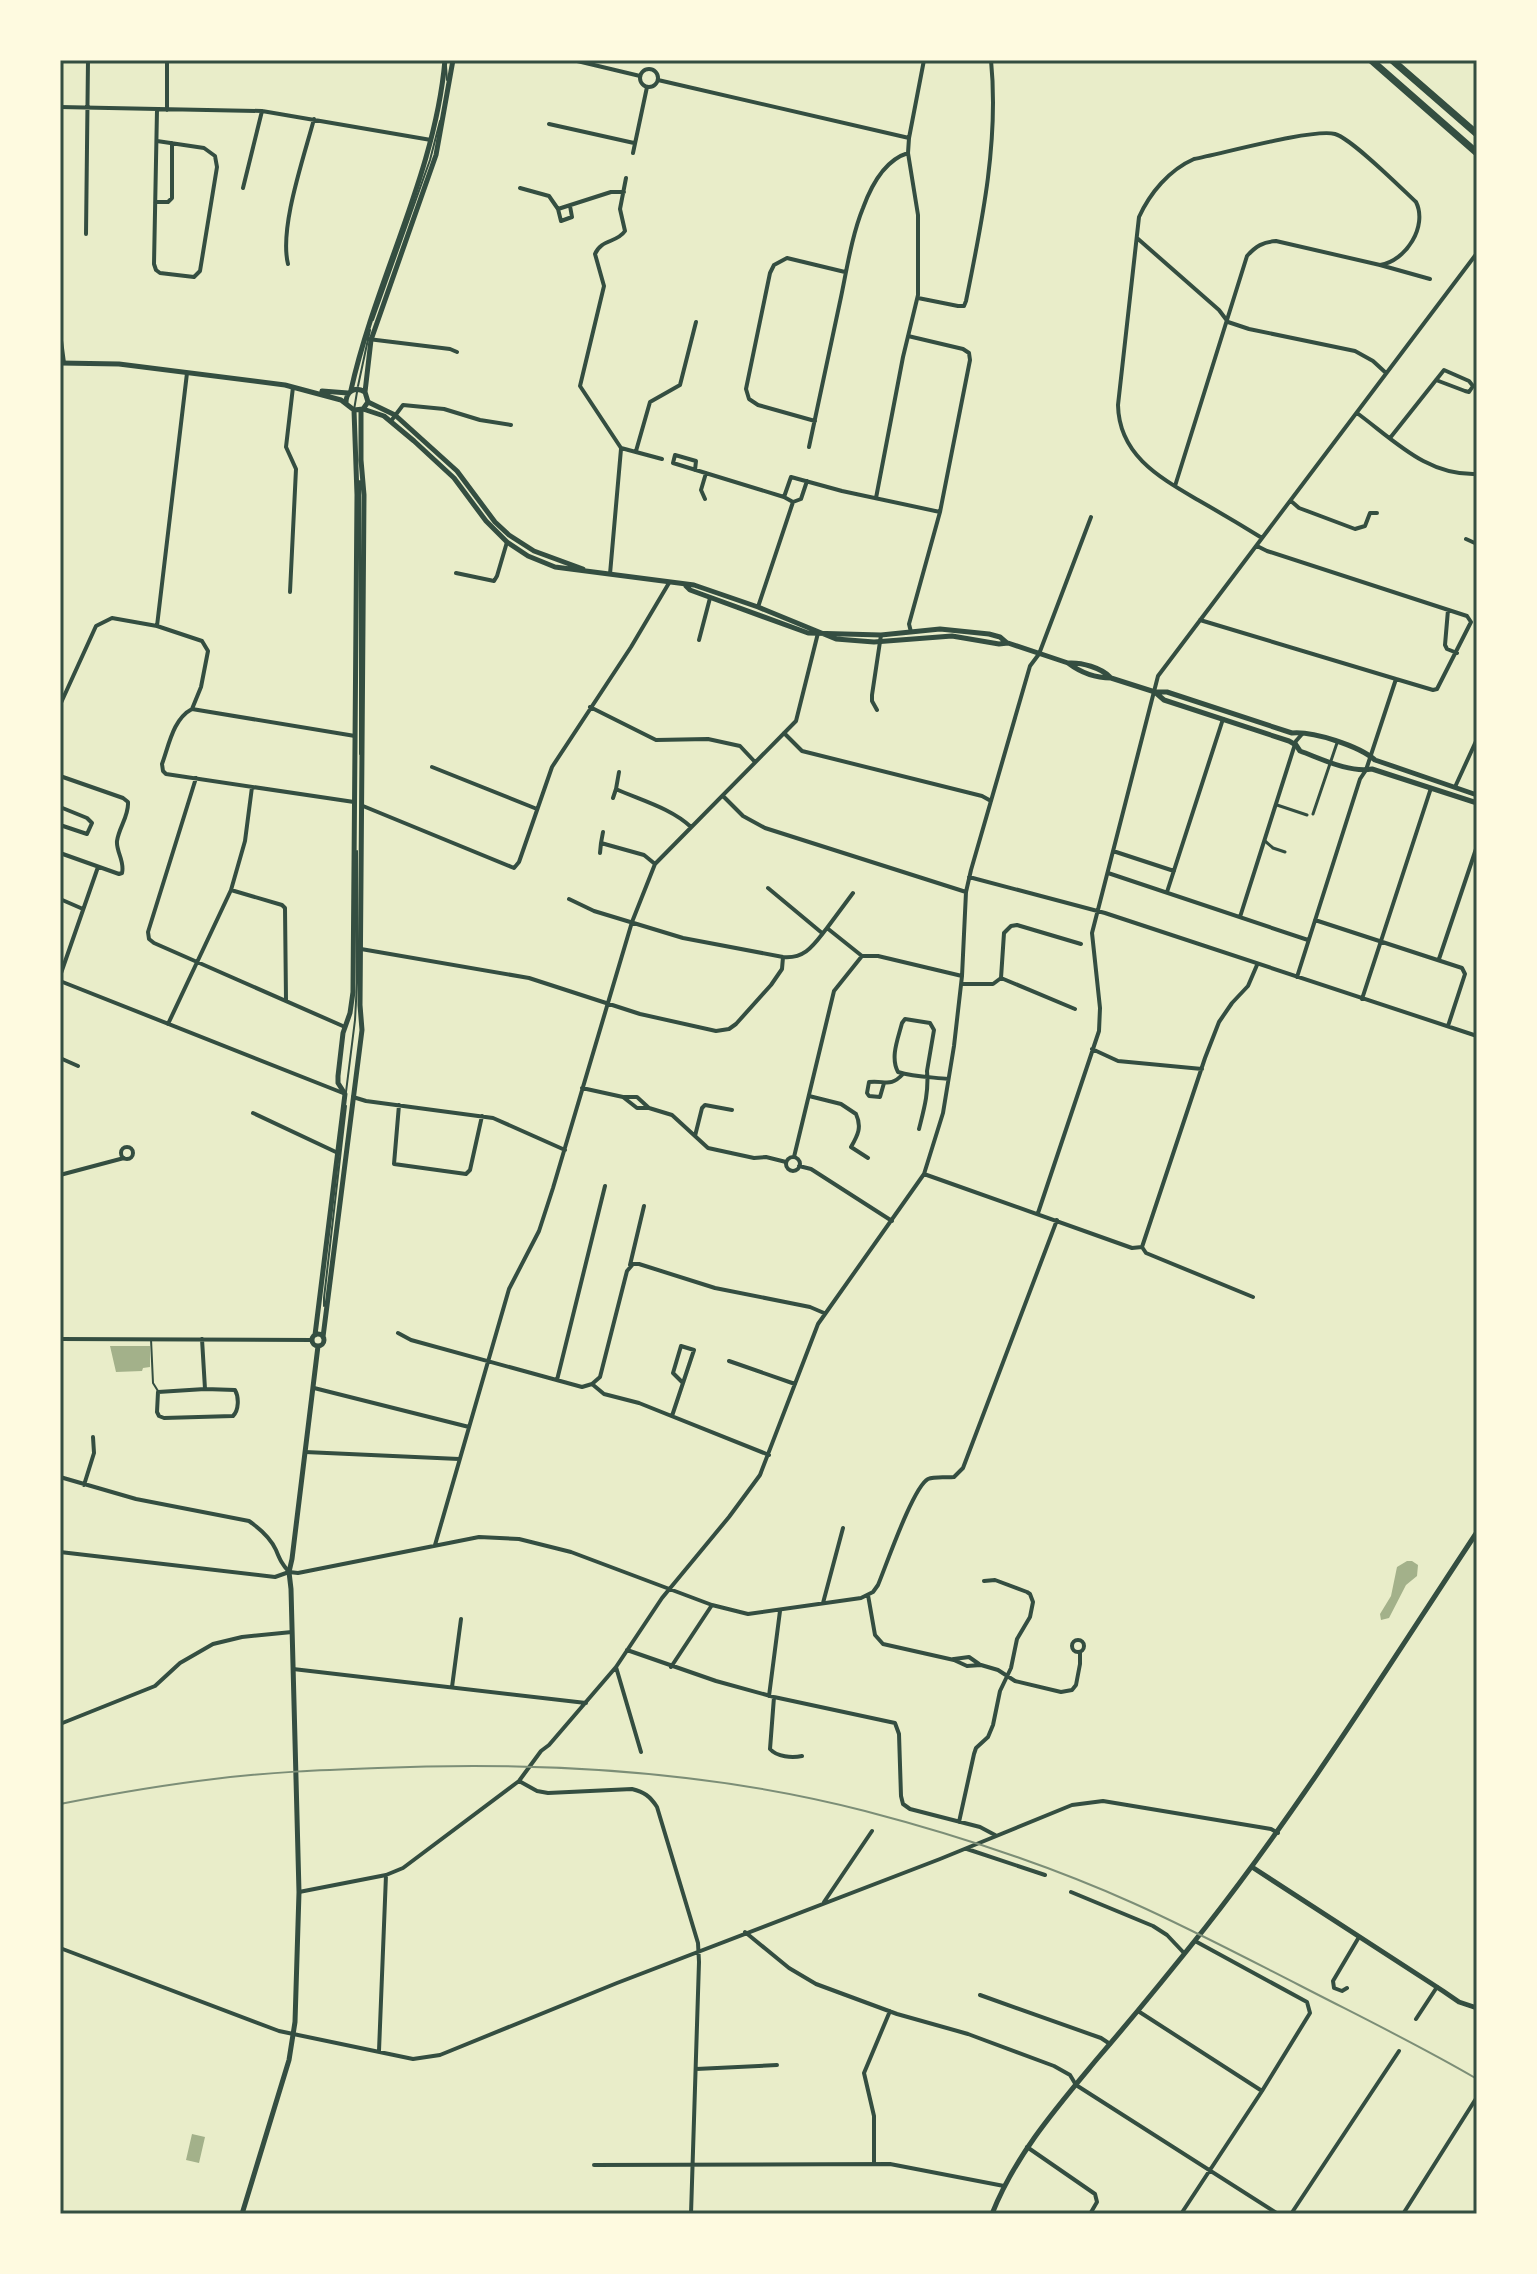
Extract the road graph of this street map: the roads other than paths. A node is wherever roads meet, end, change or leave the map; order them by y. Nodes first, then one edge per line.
1 (88, 60) edge
2 (167, 60) edge
3 (445, 60) edge
4 (453, 60) edge
5 (573, 60) edge
6 (924, 60) edge
7 (991, 60) edge
8 (1371, 60) edge
9 (1392, 60) edge
10 (640, 76) junction
11 (658, 80) junction
12 (647, 87) junction
13 (60, 107) edge
14 (88, 108) junction
15 (157, 110) junction
16 (167, 110) junction
17 (262, 111) junction
18 (442, 111) junction
19 (314, 119) junction
20 (549, 124) dead end
21 (1477, 134) edge
22 (909, 138) junction
23 (157, 141) junction
24 (435, 141) junction
25 (172, 143) junction
26 (634, 143) junction
27 (633, 153) dead end
28 (908, 153) junction
29 (1477, 153) edge
30 (626, 178) dead end
31 (243, 188) dead end
32 (520, 188) dead end
33 (624, 192) junction
34 (155, 202) junction
35 (570, 206) junction
36 (558, 209) junction
37 (86, 234) dead end
38 (1137, 238) junction
39 (1477, 253) edge
40 (288, 264) dead end
41 (1380, 265) junction
42 (846, 272) junction
43 (1430, 279) dead end
44 (918, 298) junction
45 (696, 322) dead end
46 (1228, 322) junction
47 (60, 333) edge
48 (908, 336) junction
49 (369, 340) junction
50 (457, 352) dead end
51 (62, 363) edge
52 (187, 373) junction
53 (1386, 374) junction
54 (1436, 380) junction
55 (293, 387) junction
56 (313, 391) junction
57 (355, 391) junction
58 (368, 402) junction
59 (346, 403) junction
60 (362, 409) junction
61 (354, 410) junction
62 (1357, 413) junction
63 (393, 418) junction
64 (815, 421) junction
65 (511, 425) dead end
66 (1390, 438) junction
67 (809, 447) dead end
68 (621, 448) junction
69 (636, 451) junction
70 (662, 459) dead end
71 (695, 470) junction
72 (706, 473) junction
73 (1477, 474) edge
74 (807, 481) junction
75 (1175, 486) junction
76 (784, 497) junction
77 (876, 498) junction
78 (705, 499) dead end
79 (1291, 501) junction
80 (793, 502) junction
81 (940, 512) junction
82 (1377, 513) dead end
83 (1091, 517) dead end
84 (1262, 538) junction
85 (1466, 539) dead end
86 (507, 542) junction
87 (1477, 544) edge
88 (1257, 546) junction
89 (588, 570) junction
90 (456, 573) dead end
91 (610, 574) junction
92 (669, 583) junction
93 (686, 586) junction
94 (290, 592) dead end
95 (710, 598) junction
96 (758, 607) junction
97 (1448, 610) junction
98 (1200, 620) junction
99 (157, 626) junction
100 (818, 633) junction
101 (911, 635) junction
102 (881, 638) junction
103 (699, 640) dead end
104 (1457, 653) junction
105 (1039, 654) junction
106 (1396, 679) junction
107 (1155, 692) junction
108 (62, 694) edge
109 (60, 705) edge
110 (590, 707) junction
111 (192, 709) junction
112 (877, 710) dead end
113 (1225, 711) junction
114 (1223, 719) junction
115 (1305, 732) junction
116 (784, 733) junction
117 (359, 737) junction
118 (1477, 739) edge
119 (1337, 743) junction
120 (1296, 745) junction
121 (1370, 756) junction
122 (755, 762) junction
123 (1331, 762) junction
124 (432, 767) dead end
125 (1366, 770) junction
126 (619, 772) dead end
127 (60, 776) edge
128 (196, 778) junction
129 (1433, 780) junction
130 (252, 787) junction
131 (1455, 787) junction
132 (1431, 788) junction
133 (616, 789) junction
134 (1477, 795) edge
135 (723, 796) junction
136 (613, 798) dead end
137 (991, 801) junction
138 (354, 802) junction
139 (1477, 803) edge
140 (1277, 805) junction
141 (363, 806) junction
142 (60, 807) edge
143 (537, 809) junction
144 (1313, 814) dead end
145 (1307, 815) dead end
146 (60, 825) edge
147 (691, 827) junction
148 (603, 832) dead end
149 (354, 833) junction
150 (1265, 841) junction
151 (601, 843) junction
152 (1477, 846) edge
153 (1113, 851) junction
154 (1285, 852) dead end
155 (60, 853) edge
156 (600, 853) dead end
157 (655, 864) junction
158 (98, 867) junction
159 (1174, 871) junction
160 (1108, 873) junction
161 (969, 877) junction
162 (768, 888) dead end
163 (231, 890) junction
164 (966, 892) junction
165 (1167, 892) junction
166 (853, 893) dead end
167 (60, 899) edge
168 (569, 899) dead end
169 (83, 909) junction
170 (1096, 911) junction
171 (1240, 917) junction
172 (1315, 920) junction
173 (632, 922) junction
174 (827, 928) junction
175 (822, 933) junction
176 (1308, 940) junction
177 (1381, 942) junction
178 (1081, 944) dead end
179 (361, 949) junction
180 (862, 956) junction
181 (783, 957) junction
182 (1439, 959) junction
183 (196, 961) junction
184 (1257, 965) junction
185 (962, 976) junction
186 (1297, 977) junction
187 (1001, 978) junction
188 (60, 979) edge
189 (961, 984) junction
190 (1362, 999) junction
191 (286, 1001) junction
192 (608, 1003) junction
193 (360, 1005) junction
194 (1075, 1009) dead end
195 (355, 1020) junction
196 (168, 1024) junction
197 (1448, 1026) junction
198 (345, 1027) junction
199 (1477, 1036) edge
200 (1092, 1049) junction
201 (60, 1058) edge
202 (78, 1066) dead end
203 (1202, 1069) junction
204 (903, 1074) junction
205 (928, 1077) junction
206 (948, 1080) junction
207 (884, 1083) junction
208 (582, 1088) junction
209 (345, 1094) junction
210 (809, 1096) junction
211 (353, 1097) junction
212 (623, 1097) junction
213 (399, 1105) junction
214 (649, 1108) junction
215 (732, 1110) dead end
216 (253, 1113) dead end
217 (482, 1116) junction
218 (919, 1129) dead end
219 (695, 1136) junction
220 (565, 1150) junction
221 (338, 1153) junction
222 (794, 1157) junction
223 (124, 1158) dead end
224 (868, 1158) dead end
225 (786, 1162) junction
226 (799, 1166) junction
227 (924, 1174) junction
228 (60, 1175) edge
229 (605, 1186) dead end
230 (644, 1206) dead end
231 (1038, 1213) junction
232 (1057, 1220) junction
233 (892, 1221) junction
234 (1144, 1245) junction
235 (629, 1267) junction
236 (1253, 1297) dead end
237 (824, 1313) junction
238 (325, 1315) junction
239 (398, 1333) dead end
240 (314, 1337) junction
241 (323, 1337) junction
242 (60, 1339) edge
243 (151, 1339) junction
244 (202, 1339) junction
245 (318, 1346) junction
246 (488, 1361) junction
247 (729, 1361) dead end
248 (557, 1380) junction
249 (683, 1383) junction
250 (592, 1384) junction
251 (795, 1384) junction
252 (314, 1388) junction
253 (205, 1389) junction
254 (158, 1392) junction
255 (672, 1417) junction
256 (469, 1427) junction
257 (93, 1437) dead end
258 (305, 1452) junction
259 (769, 1455) junction
260 (459, 1459) junction
261 (60, 1477) edge
262 (84, 1485) junction
263 (843, 1528) dead end
264 (1477, 1532) edge
265 (435, 1545) junction
266 (60, 1552) edge
267 (289, 1572) junction
268 (984, 1581) dead end
269 (670, 1588) junction
270 (868, 1595) junction
271 (822, 1604) junction
272 (712, 1605) junction
273 (780, 1610) junction
274 (461, 1619) dead end
275 (292, 1632) junction
276 (627, 1650) junction
277 (1080, 1652) dead end
278 (954, 1660) junction
279 (981, 1665) junction
280 (616, 1667) junction
281 (671, 1667) junction
282 (293, 1669) junction
283 (1008, 1675) junction
284 (452, 1687) junction
285 (772, 1696) junction
286 (586, 1703) junction
287 (60, 1724) edge
288 (641, 1752) dead end
289 (802, 1756) dead end
290 (519, 1781) junction
291 (959, 1823) junction
292 (872, 1831) dead end
293 (1278, 1833) junction
294 (995, 1835) junction
295 (965, 1849) junction
296 (1252, 1867) junction
297 (386, 1875) junction
298 (1045, 1875) dead end
299 (299, 1892) junction
300 (1071, 1892) dead end
301 (823, 1902) junction
302 (745, 1932) junction
303 (1359, 1937) junction
304 (1194, 1941) junction
305 (60, 1948) edge
306 (698, 1951) junction
307 (1184, 1953) junction
308 (1437, 1987) junction
309 (1347, 1988) dead end
310 (980, 1995) dead end
311 (1477, 2008) edge
312 (890, 2011) junction
313 (1138, 2011) junction
314 (1416, 2019) dead end
315 (293, 2035) junction
316 (1110, 2044) junction
317 (379, 2051) junction
318 (1399, 2051) dead end
319 (777, 2065) dead end
320 (696, 2069) junction
321 (1076, 2085) junction
322 (1262, 2091) junction
323 (1477, 2097) edge
324 (1027, 2147) junction
325 (874, 2164) junction
326 (594, 2165) dead end
327 (691, 2165) junction
328 (1209, 2171) junction
329 (1004, 2186) junction
330 (242, 2214) edge
331 (691, 2214) edge
332 (992, 2214) edge
333 (1090, 2214) edge
334 (1181, 2214) edge
335 (1278, 2214) edge
336 (1291, 2214) edge
337 (1403, 2214) edge

1 - 14 street
2 - 16 street
3 - 18 main road
3 - 18 lane
4 - 18 main road
5 - 10 street
6 - 22 street
7 - 44 street
8 - 29 highway
9 - 21 highway
10 - 11 street
10 - 12 street
11 - 12 street
11 - 22 street
12 - 26 street
13 - 14 street
14 - 15 street
14 - 37 street
15 - 16 street
15 - 23 street
16 - 17 street
17 - 19 street
17 - 31 street
18 - 24 main road
19 - 24 street
19 - 40 street
20 - 26 street
22 - 28 street
23 - 25 street
23 - 34 street
24 - 49 main road
24 - 57 main road
25 - 34 street
25 - 34 street
26 - 27 street
28 - 42 street
28 - 44 street
30 - 33 street
32 - 36 street
33 - 35 street
33 - 68 street
35 - 36 street
35 - 36 street
38 - 41 street
38 - 46 street
38 - 75 street
39 - 53 street
41 - 43 street
41 - 46 street
42 - 64 street
42 - 64 street
44 - 48 street
45 - 69 street
46 - 53 street
46 - 75 street
47 - 51 street
48 - 77 street
48 - 81 street
49 - 50 street
49 - 57 main road
51 - 52 main road
52 - 55 main road
52 - 99 street
53 - 62 street
54 - 54 street
54 - 66 street
55 - 56 main road
55 - 94 street
56 - 57 main road
56 - 59 main road
57 - 58 main road
57 - 59 main road
57 - 61 lane
58 - 60 main road
58 - 63 main road
59 - 61 main road
60 - 61 main road
60 - 63 main road
60 - 117 main road
61 - 117 main road
62 - 66 street
62 - 79 street
63 - 65 street
63 - 86 main road
63 - 89 main road
64 - 67 street
66 - 73 street
68 - 69 street
68 - 91 street
69 - 70 street
71 - 71 street
71 - 72 street
72 - 76 street
72 - 78 street
74 - 76 street
74 - 77 street
74 - 80 street
75 - 84 street
76 - 80 street
77 - 81 street
79 - 82 street
79 - 84 street
80 - 96 street
81 - 101 street
83 - 105 street
84 - 88 street
85 - 87 street
86 - 89 main road
86 - 90 street
88 - 97 street
88 - 98 street
89 - 91 main road
91 - 92 main road
92 - 93 main road
92 - 110 street
93 - 95 main road
93 - 96 main road
95 - 100 main road
95 - 103 street
96 - 100 main road
97 - 104 street
97 - 104 street
98 - 106 street
98 - 107 street
99 - 108 street
99 - 111 street
100 - 102 main road
100 - 116 street
101 - 102 main road
101 - 105 main road
102 - 112 street
104 - 106 street
105 - 107 main road
105 - 137 street
106 - 121 street
107 - 113 main road
107 - 114 main road
107 - 153 street
108 - 109 street
110 - 122 street
110 - 143 street
111 - 117 street
111 - 128 street
113 - 114 street
113 - 115 main road
114 - 120 main road
114 - 159 street
115 - 119 main road
115 - 120 street
116 - 122 street
116 - 137 street
117 - 138 main road
117 - 141 main road
118 - 131 street
119 - 121 main road
119 - 123 street
120 - 123 main road
120 - 140 street
121 - 125 street
121 - 129 main road
122 - 135 street
123 - 125 main road
123 - 144 street
124 - 143 street
125 - 132 main road
125 - 172 street
126 - 133 street
127 - 158 street
128 - 130 street
128 - 183 street
129 - 131 main road
129 - 132 street
130 - 138 street
130 - 163 street
131 - 134 main road
132 - 139 main road
132 - 177 street
133 - 136 street
133 - 147 street
135 - 147 street
135 - 164 street
137 - 161 street
138 - 141 main road
138 - 149 main road
140 - 145 street
140 - 150 street
141 - 143 street
141 - 179 main road
142 - 146 street
147 - 157 street
148 - 151 street
149 - 195 lane
149 - 198 main road
150 - 154 street
150 - 171 street
151 - 156 street
151 - 157 street
152 - 182 street
153 - 159 street
153 - 160 street
155 - 158 street
157 - 173 street
158 - 169 street
159 - 165 street
160 - 165 street
160 - 170 street
161 - 164 street
161 - 170 street
162 - 175 street
163 - 183 street
163 - 191 street
164 - 185 street
165 - 171 street
166 - 174 street
167 - 169 street
168 - 173 street
169 - 188 street
170 - 184 street
170 - 200 street
171 - 176 street
172 - 176 street
172 - 177 street
173 - 181 street
173 - 192 street
174 - 175 street
174 - 180 street
175 - 181 street
176 - 186 street
177 - 182 street
177 - 190 street
178 - 187 street
179 - 192 street
179 - 193 main road
180 - 185 street
180 - 210 street
181 - 192 street
182 - 197 street
183 - 191 street
183 - 196 street
184 - 186 street
184 - 203 street
185 - 189 street
186 - 190 street
187 - 189 street
187 - 194 street
188 - 196 street
189 - 206 street
190 - 197 street
191 - 198 street
192 - 208 street
193 - 195 lane
193 - 211 main road
195 - 209 lane
196 - 209 street
197 - 199 street
198 - 209 main road
200 - 203 street
200 - 231 street
201 - 202 street
203 - 234 street
204 - 205 street
204 - 205 street
204 - 207 street
205 - 206 street
205 - 218 street
206 - 227 street
207 - 207 street
208 - 212 street
208 - 220 street
209 - 211 main road
209 - 221 main road
209 - 238 lane
210 - 222 street
210 - 224 street
211 - 213 street
211 - 238 main road
212 - 214 street
212 - 214 street
213 - 217 street
213 - 217 street
214 - 219 street
215 - 219 street
216 - 221 street
217 - 220 street
219 - 225 street
220 - 246 street
221 - 240 main road
222 - 225 street
222 - 226 street
223 - 228 street
225 - 226 street
226 - 233 street
227 - 231 street
227 - 233 street
229 - 248 street
230 - 235 street
231 - 232 street
232 - 234 street
232 - 270 street
233 - 237 street
234 - 236 street
235 - 237 street
235 - 250 street
237 - 251 street
238 - 241 main road
239 - 246 street
240 - 241 main road
240 - 244 street
240 - 245 main road
241 - 245 main road
242 - 243 street
243 - 244 street
243 - 254 lane
244 - 253 street
245 - 252 main road
246 - 248 street
246 - 256 street
247 - 251 street
248 - 250 street
249 - 249 street
249 - 255 street
250 - 255 street
251 - 259 street
252 - 256 street
252 - 258 main road
253 - 254 street
253 - 254 street
255 - 259 street
256 - 260 street
257 - 262 street
258 - 260 street
258 - 267 main road
259 - 269 street
260 - 265 street
261 - 262 street
262 - 267 street
263 - 271 street
264 - 293 main road
265 - 267 street
265 - 269 street
266 - 267 street
267 - 275 main road
268 - 283 street
269 - 272 street
269 - 276 street
270 - 271 street
270 - 278 street
271 - 273 street
272 - 273 street
272 - 281 street
273 - 285 street
274 - 284 street
275 - 282 main road
275 - 287 street
276 - 280 street
276 - 281 street
277 - 283 street
278 - 279 street
278 - 279 street
279 - 283 street
280 - 286 street
280 - 288 street
281 - 285 street
282 - 284 street
282 - 299 main road
283 - 291 street
284 - 286 street
285 - 289 street
285 - 291 street
286 - 290 street
290 - 297 street
290 - 306 street
291 - 294 street
292 - 301 street
293 - 294 street
293 - 296 main road
294 - 295 street
295 - 298 street
295 - 301 street
296 - 303 main road
296 - 304 main road
297 - 299 street
297 - 317 street
299 - 315 main road
300 - 307 street
301 - 302 street
302 - 306 street
302 - 312 street
303 - 308 main road
303 - 309 street
304 - 307 main road
304 - 322 street
305 - 315 street
306 - 317 street
306 - 320 street
307 - 313 main road
308 - 311 main road
308 - 314 street
310 - 316 street
312 - 321 street
312 - 325 street
313 - 316 main road
313 - 322 street
315 - 317 street
315 - 330 main road
316 - 321 main road
318 - 336 street
319 - 320 street
320 - 327 street
321 - 324 main road
321 - 328 street
322 - 328 street
323 - 337 street
324 - 329 main road
324 - 333 street
325 - 327 street
325 - 329 street
326 - 327 street
327 - 331 street
328 - 334 street
328 - 335 street
329 - 332 main road

